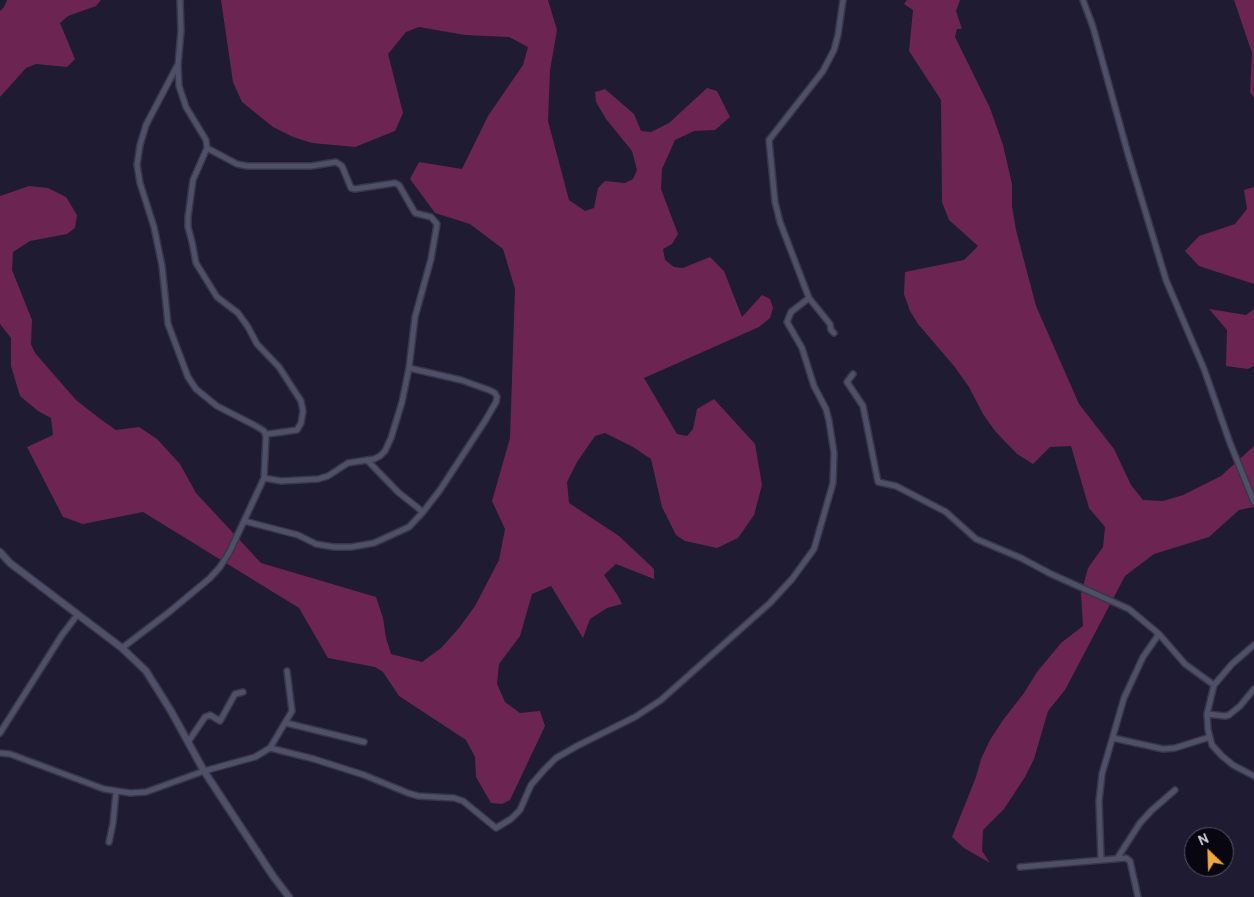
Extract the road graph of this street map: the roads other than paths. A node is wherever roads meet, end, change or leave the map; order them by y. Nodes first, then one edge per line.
1 (180, 0) edge
2 (843, 0) edge
3 (1083, 0) edge
4 (178, 65) junction
5 (207, 148) junction
6 (809, 298) junction
7 (834, 333) dead end
8 (409, 368) junction
9 (853, 374) dead end
10 (266, 436) junction
11 (367, 460) junction
12 (264, 478) junction
13 (1254, 502) edge
14 (423, 512) junction
15 (244, 521) junction
16 (0, 552) edge
17 (78, 614) junction
18 (1159, 634) junction
19 (1254, 645) edge
20 (122, 648) junction
21 (287, 671) dead end
22 (1214, 685) junction
23 (1254, 690) edge
24 (243, 692) dead end
25 (1207, 714) junction
26 (286, 724) junction
27 (0, 733) edge
28 (1113, 738) junction
29 (1210, 738) junction
30 (188, 742) junction
31 (364, 742) dead end
32 (270, 748) junction
33 (0, 753) edge
34 (204, 771) junction
35 (1254, 776) edge
36 (1175, 790) dead end
37 (116, 792) junction
38 (109, 842) dead end
39 (1118, 857) junction
40 (1101, 860) junction
41 (1020, 867) dead end
42 (289, 897) edge
43 (1138, 897) edge

1 - 4 street
2 - 6 street
3 - 13 street
4 - 5 street
4 - 10 street
5 - 8 street
5 - 10 street
6 - 7 street
6 - 32 street
8 - 11 street
8 - 14 street
9 - 18 street
10 - 12 street
11 - 12 street
11 - 14 street
12 - 15 street
14 - 15 street
15 - 20 street
16 - 17 street
17 - 20 street
17 - 27 street
18 - 22 street
18 - 28 street
19 - 22 street
20 - 30 street
21 - 26 street
22 - 25 street
23 - 25 street
24 - 30 street
25 - 29 street
26 - 31 street
26 - 32 street
28 - 29 street
28 - 40 street
29 - 35 street
30 - 34 street
32 - 34 street
33 - 37 street
34 - 37 street
34 - 42 street
36 - 39 street
37 - 38 street
39 - 40 street
39 - 43 street
40 - 41 street

